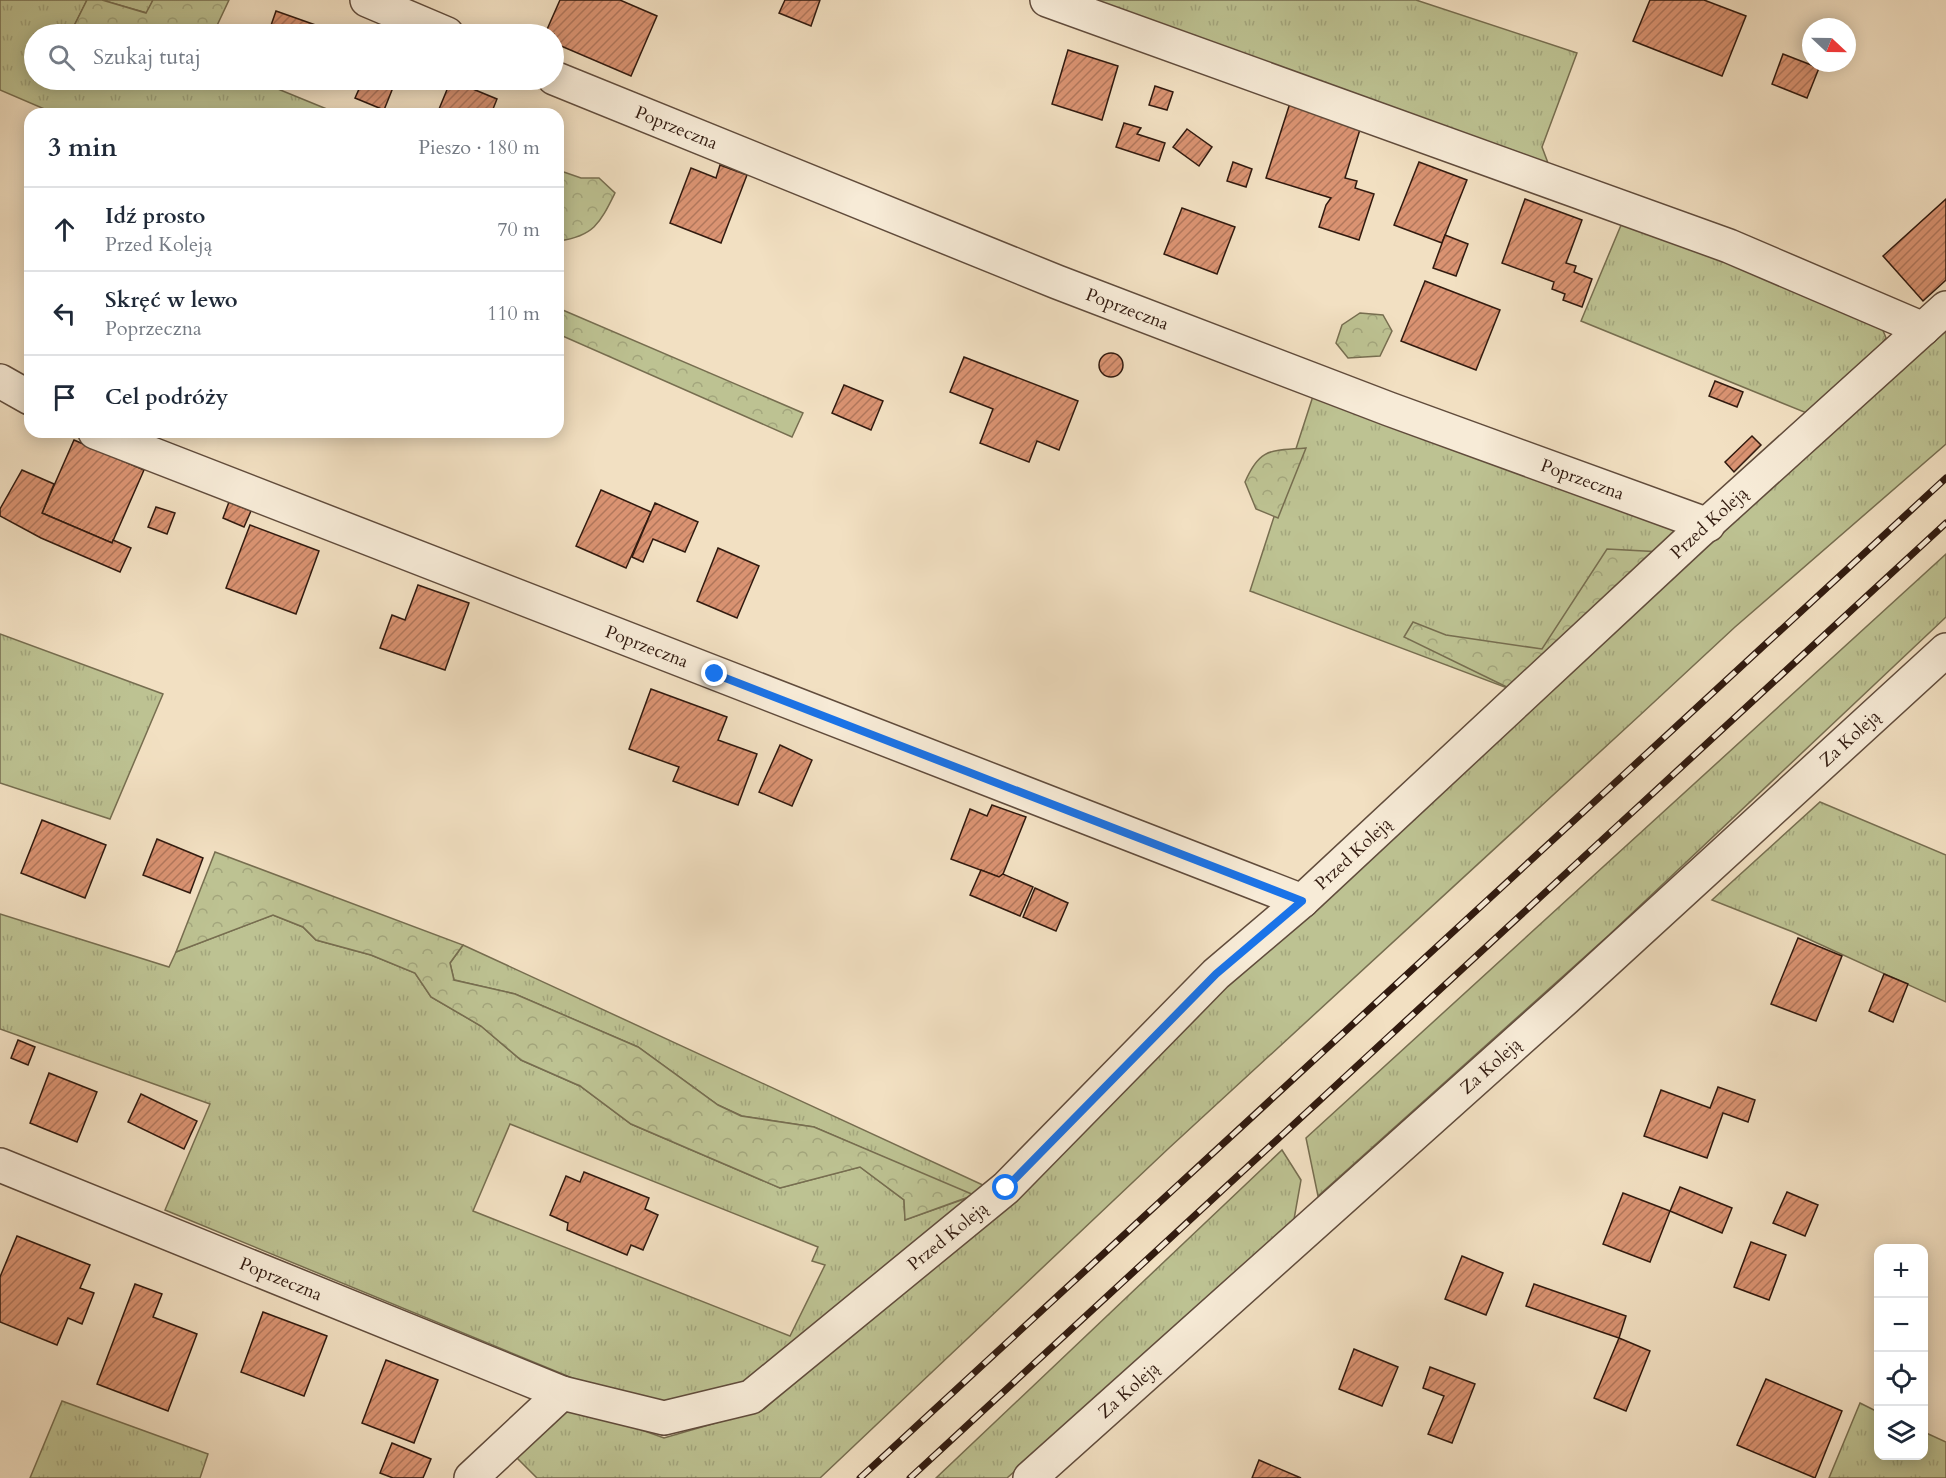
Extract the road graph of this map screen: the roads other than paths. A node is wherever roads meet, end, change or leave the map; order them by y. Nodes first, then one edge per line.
1 (367, 0) edge
2 (1047, 0) edge
3 (423, 24) edge
4 (564, 82) edge
5 (1934, 319) edge
6 (0, 381) edge
7 (24, 395) edge
8 (109, 438) edge
9 (1708, 525) junction
10 (1946, 650) edge
11 (1302, 901) junction
12 (0, 1164) edge
13 (562, 1394) junction
14 (471, 1478) edge
15 (1030, 1478) edge

1 - 3 street
2 - 5 street
4 - 9 street, Poprzeczna
5 - 9 street, Przed Koleją
6 - 7 street
8 - 11 street, Poprzeczna
9 - 11 street, Przed Koleją
10 - 15 street, Za Koleją
11 - 13 street, Przed Koleją
12 - 13 street, Poprzeczna
13 - 14 street

